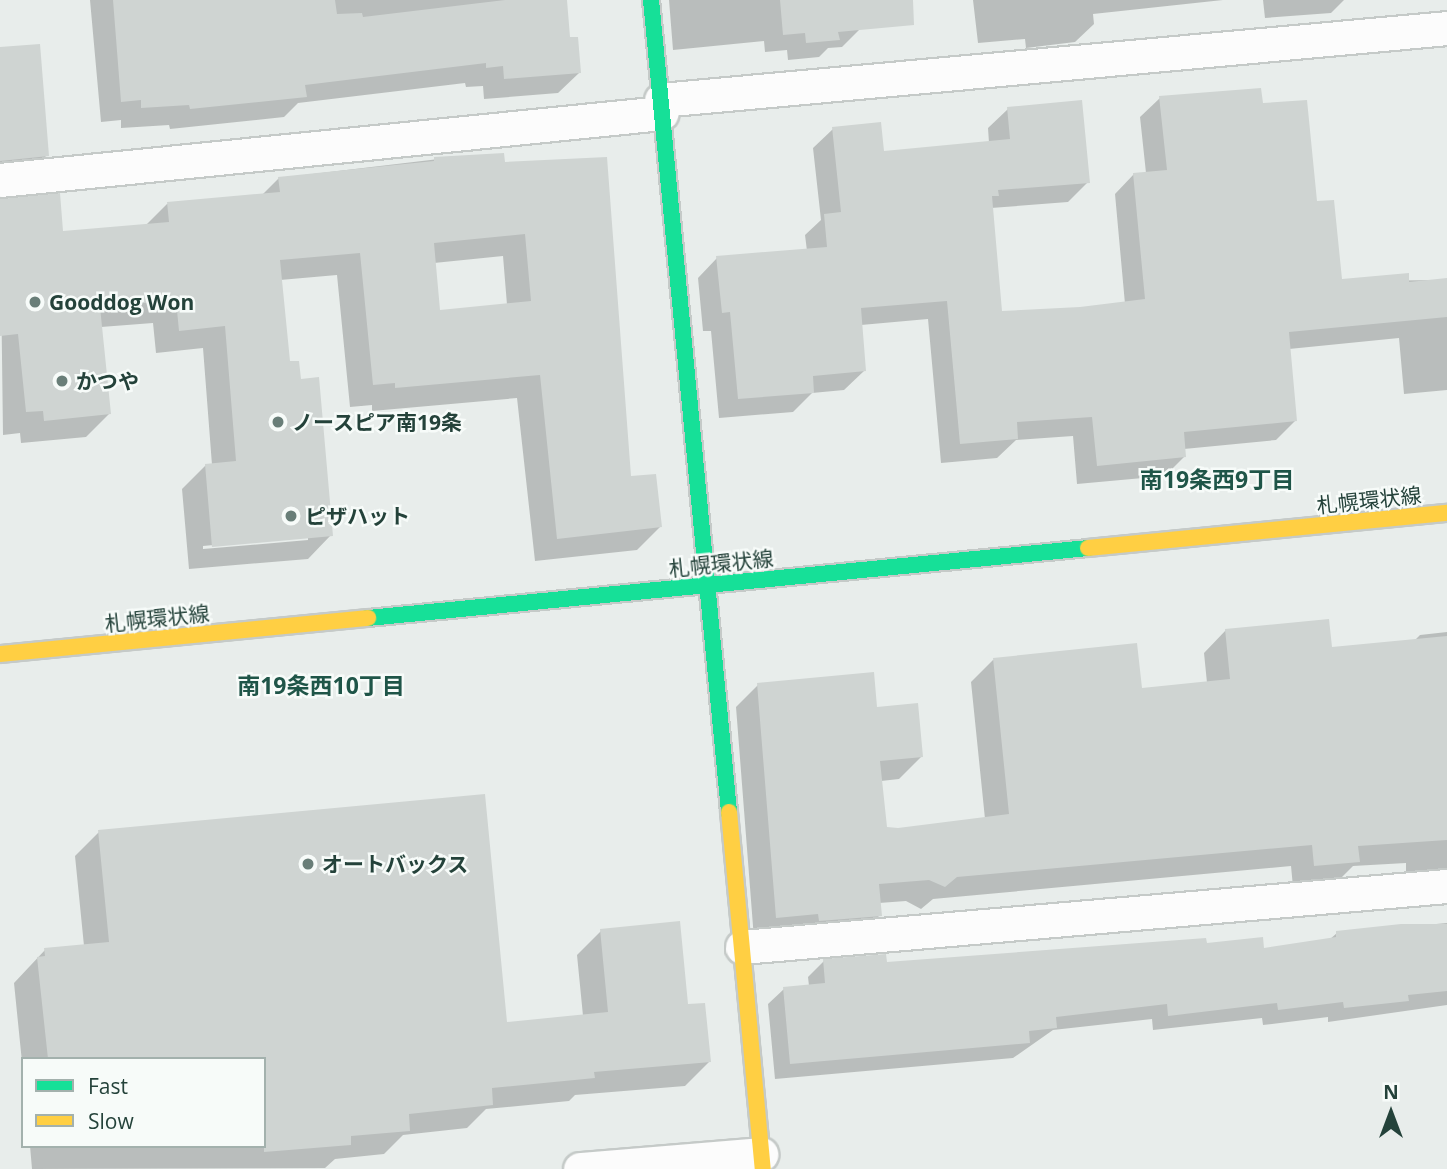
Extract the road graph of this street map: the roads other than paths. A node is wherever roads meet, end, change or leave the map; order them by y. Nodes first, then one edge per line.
1 (651, 0) edge
2 (1447, 28) edge
3 (661, 107) junction
4 (0, 180) edge
5 (1447, 513) edge
6 (707, 585) junction
7 (0, 654) edge
8 (1447, 886) edge
9 (742, 947) junction
10 (762, 1161) edge
11 (580, 1169) edge

1 - 3 main road
2 - 3 street
3 - 4 street
3 - 6 main road
5 - 6 main road, 札幌環状線
6 - 7 main road, 札幌環状線
6 - 9 main road
8 - 9 street
9 - 10 main road
10 - 11 street

